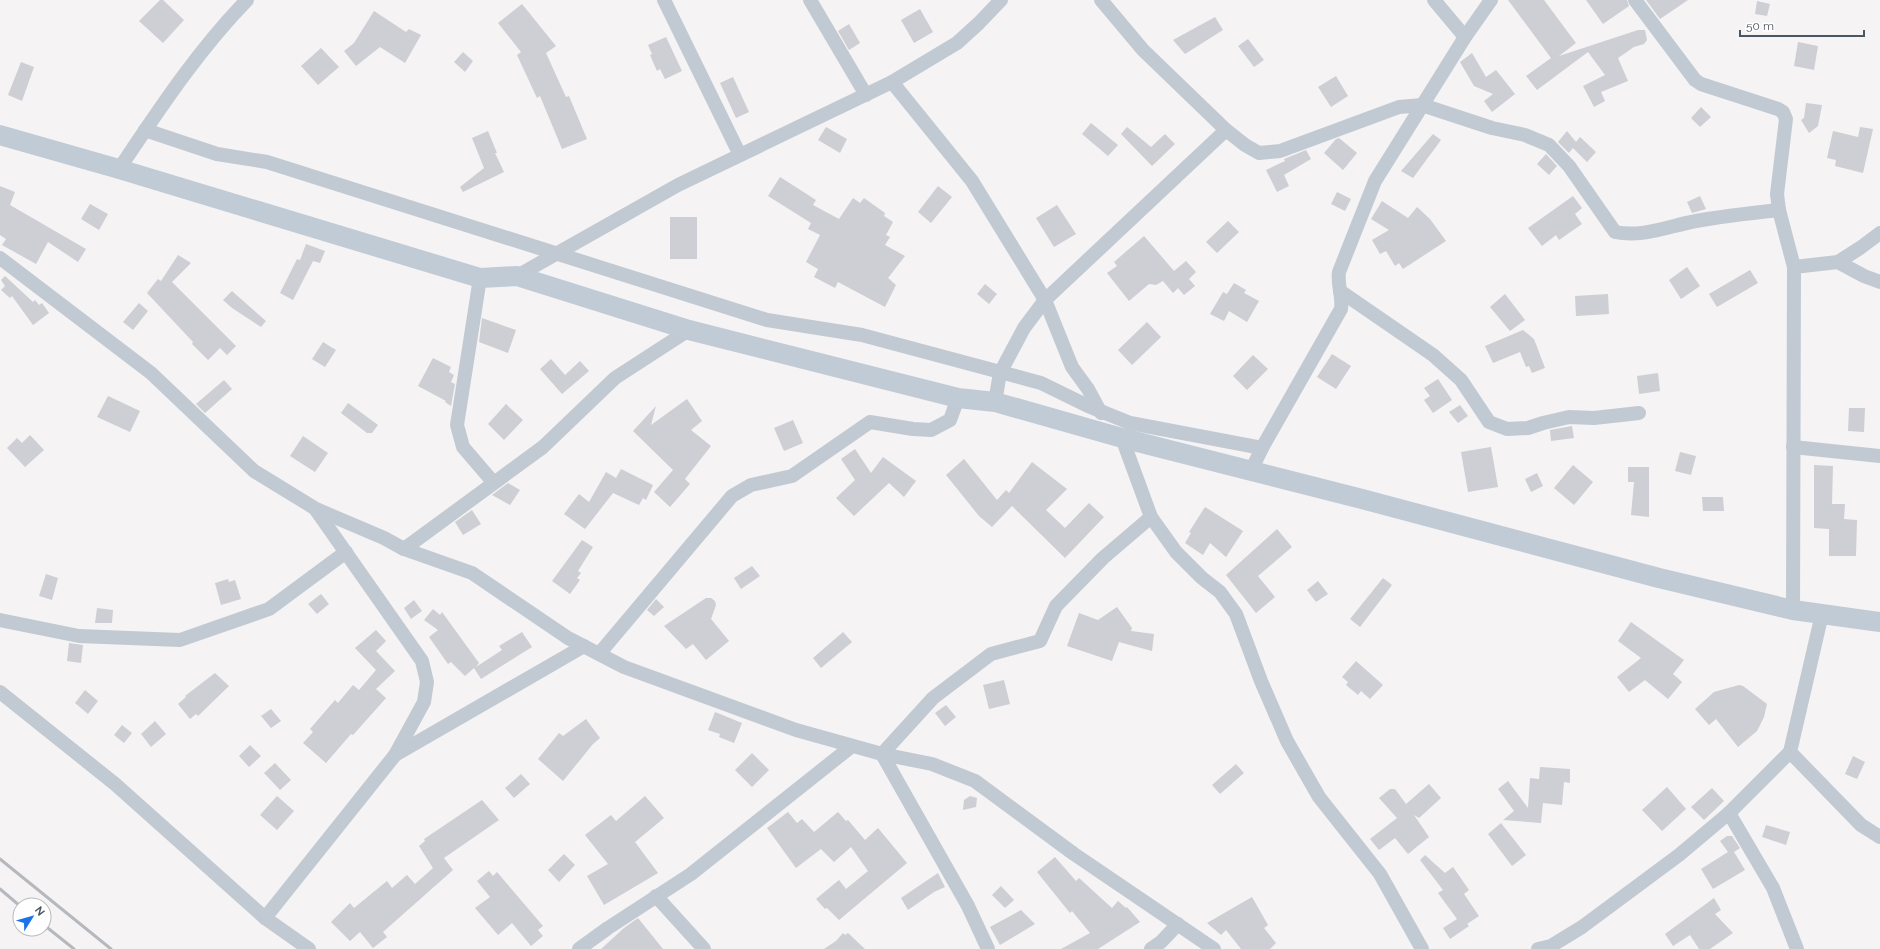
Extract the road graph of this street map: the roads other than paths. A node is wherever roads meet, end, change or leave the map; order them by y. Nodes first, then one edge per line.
1 (247, 0) edge
2 (664, 0) edge
3 (810, 0) edge
4 (1001, 0) edge
5 (1101, 0) edge
6 (1434, 0) edge
7 (1491, 0) edge
8 (1635, 0) edge
9 (1464, 37) junction
10 (892, 82) junction
11 (866, 95) junction
12 (1422, 105) junction
13 (145, 130) junction
14 (1226, 130) junction
15 (0, 135) edge
16 (740, 155) junction
17 (119, 169) junction
18 (1779, 210) junction
19 (1880, 233) edge
20 (558, 254) junction
21 (0, 258) edge
22 (1838, 262) junction
23 (1794, 267) junction
24 (517, 276) junction
25 (480, 278) junction
26 (1880, 282) edge
27 (1340, 290) junction
28 (1045, 300) junction
29 (689, 330) junction
30 (1000, 373) junction
31 (958, 398) junction
32 (994, 402) junction
33 (1099, 410) junction
34 (1640, 413) dead end
35 (1122, 438) junction
36 (1793, 447) junction
37 (1262, 448) junction
38 (1880, 456) edge
39 (1251, 471) junction
40 (493, 482) junction
41 (316, 510) junction
42 (1151, 517) junction
43 (404, 549) junction
44 (346, 552) junction
45 (1793, 610) junction
46 (1822, 614) junction
47 (0, 620) edge
48 (1880, 622) edge
49 (584, 646) junction
50 (598, 654) junction
51 (0, 692) edge
52 (852, 746) junction
53 (1790, 752) junction
54 (882, 754) junction
55 (394, 755) junction
56 (1728, 812) junction
57 (1880, 837) edge
58 (656, 896) junction
59 (265, 918) junction
60 (1178, 924) junction
61 (1418, 947) edge
62 (310, 949) edge
63 (579, 949) edge
64 (704, 949) edge
65 (988, 949) edge
66 (1151, 949) edge
67 (1214, 949) edge
68 (1538, 949) edge
69 (1797, 949) edge

1 - 13 street
2 - 16 street
3 - 11 street
4 - 10 street
5 - 14 street
6 - 9 street
7 - 9 street
8 - 18 street
9 - 12 street
10 - 11 street
10 - 28 street
11 - 16 street
12 - 14 street
12 - 18 street
12 - 27 street
13 - 17 street
13 - 20 street
14 - 28 street
15 - 17 street
16 - 20 street
17 - 25 street
18 - 23 street
19 - 22 street
20 - 24 street
20 - 30 street
21 - 41 street
22 - 23 street
22 - 26 street
23 - 36 street
24 - 25 street
24 - 29 street
25 - 40 street
27 - 34 street
27 - 37 street
28 - 30 street
28 - 33 street
29 - 31 street
29 - 40 street
30 - 32 street
30 - 33 street
31 - 32 street
31 - 50 street
32 - 35 street
33 - 35 street
33 - 37 street
35 - 39 street
35 - 42 street
36 - 38 street
36 - 45 street
37 - 39 street
39 - 45 street
40 - 43 street
41 - 43 street
41 - 44 street
42 - 54 street
42 - 61 street
43 - 49 street
44 - 47 street
44 - 55 street
45 - 46 street
46 - 48 street
46 - 53 street
49 - 50 street
49 - 55 street
50 - 52 street
51 - 59 street
52 - 54 street
52 - 58 street
53 - 56 street
53 - 57 street
54 - 60 street
54 - 65 street
55 - 59 street
56 - 68 street
56 - 69 street
58 - 63 street
58 - 64 street
59 - 62 street
60 - 66 street
60 - 67 street

